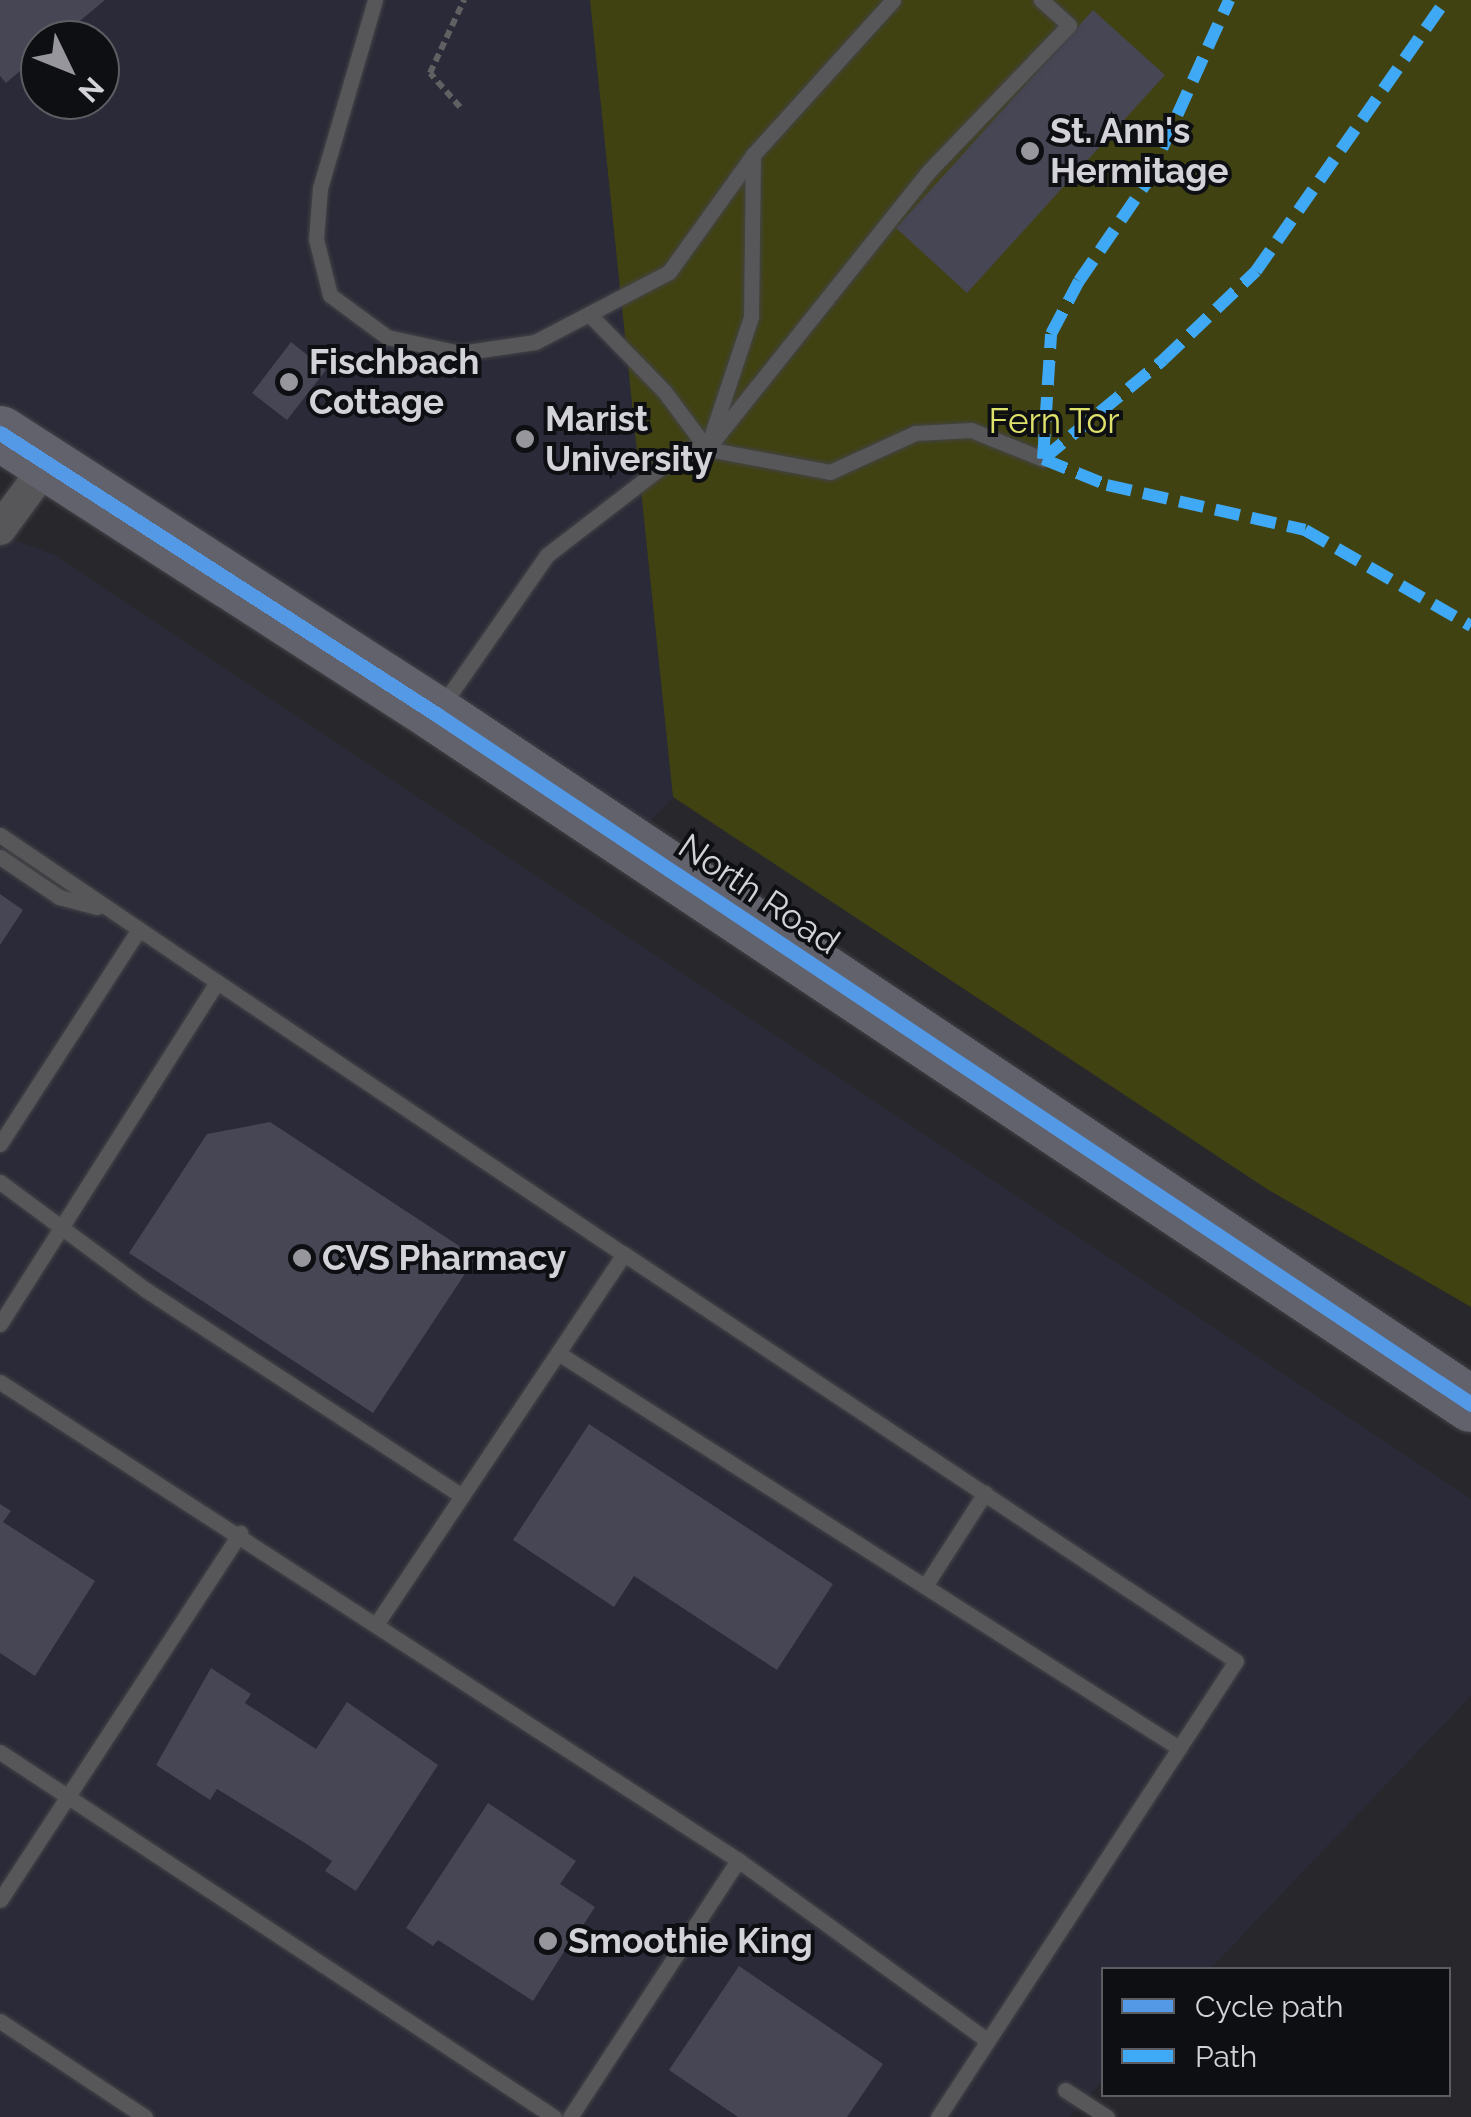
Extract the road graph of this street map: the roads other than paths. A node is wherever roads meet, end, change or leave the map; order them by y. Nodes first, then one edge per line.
1 (375, 0) edge
2 (893, 0) edge
3 (1041, 0) edge
4 (753, 155) junction
5 (590, 315) junction
6 (12, 441) edge
7 (707, 448) junction
8 (1043, 460) dead end
9 (0, 530) edge
10 (436, 714) junction
11 (0, 835) edge
12 (0, 857) edge
13 (111, 910) junction
14 (139, 930) junction
15 (217, 982) junction
16 (0, 1144) edge
17 (0, 1182) edge
18 (64, 1224) junction
19 (624, 1254) junction
20 (0, 1324) edge
21 (558, 1353) junction
22 (0, 1382) edge
23 (1471, 1404) edge
24 (985, 1493) junction
25 (462, 1496) junction
26 (240, 1533) junction
27 (925, 1586) junction
28 (378, 1623) junction
29 (1179, 1748) junction
30 (0, 1752) edge
31 (69, 1798) junction
32 (738, 1860) junction
33 (0, 1900) edge
34 (0, 2020) edge
35 (988, 2040) junction
36 (1065, 2090) dead end
37 (145, 2117) edge
38 (554, 2117) edge
39 (570, 2117) edge
40 (938, 2117) edge
41 (1107, 2117) edge

1 - 5 lane
2 - 4 lane
3 - 7 lane
4 - 5 lane
4 - 7 lane
5 - 7 lane
6 - 9 street
6 - 10 highway, North Road
7 - 8 lane
7 - 10 lane
10 - 23 highway, North Road
11 - 13 lane
12 - 13 lane
13 - 14 lane
14 - 15 lane
14 - 16 lane
15 - 18 lane
15 - 19 lane
17 - 18 lane
18 - 20 lane
18 - 25 lane
19 - 21 lane
19 - 24 lane
21 - 25 lane
21 - 27 lane
22 - 26 lane
24 - 27 lane
24 - 29 lane
25 - 28 lane
26 - 28 lane
26 - 31 lane
27 - 29 lane
28 - 32 lane
29 - 35 lane
30 - 31 lane
31 - 33 lane
31 - 38 lane
32 - 35 lane
32 - 39 lane
34 - 37 lane
35 - 40 lane
36 - 41 lane

